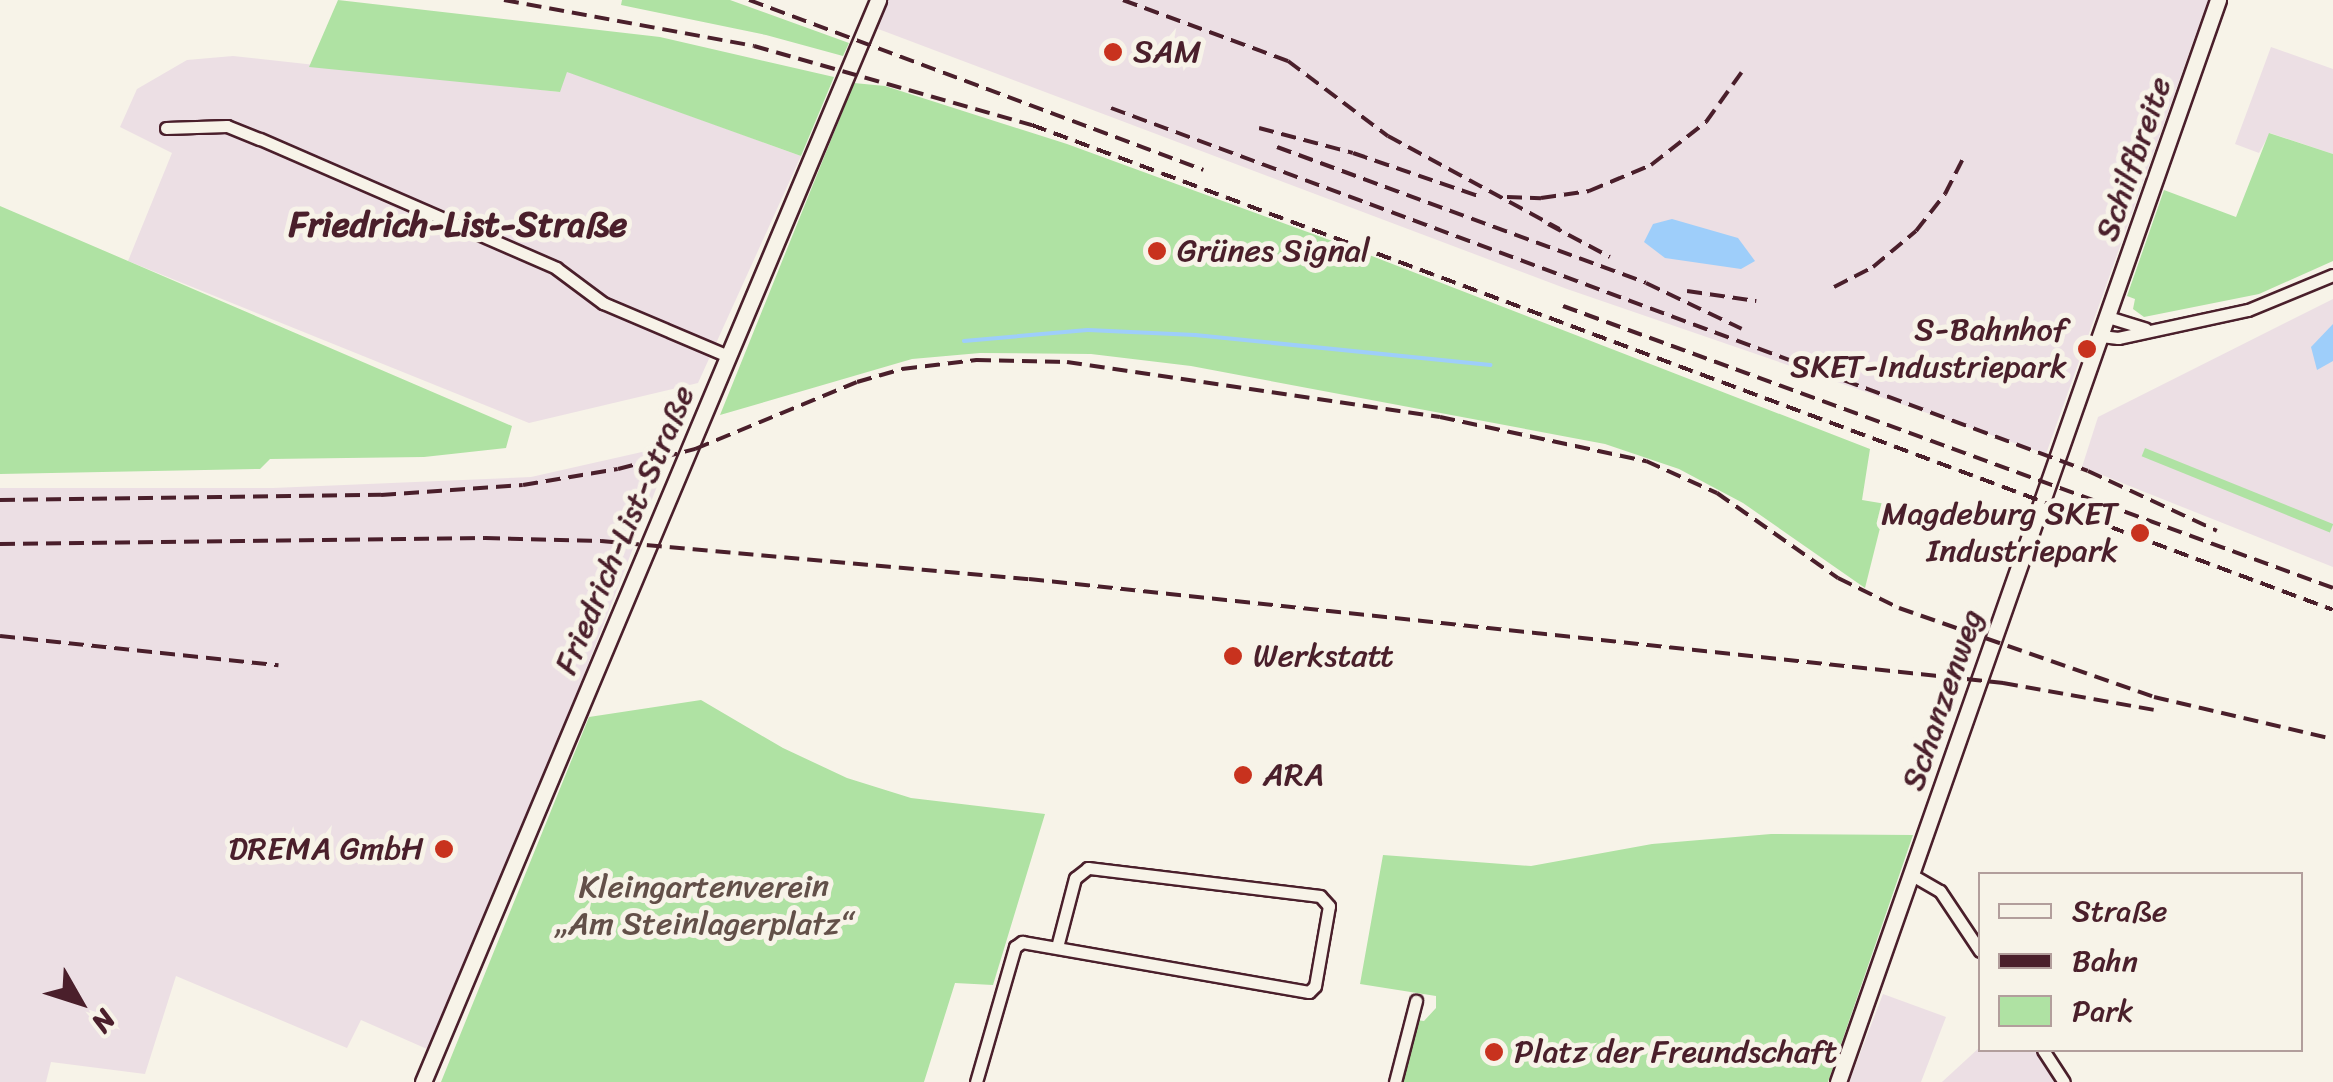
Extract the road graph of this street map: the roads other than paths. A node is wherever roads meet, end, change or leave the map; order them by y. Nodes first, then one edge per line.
1 (878, 0) edge
2 (2218, 0) edge
3 (166, 128) dead end
4 (2333, 275) edge
5 (2108, 317) junction
6 (2149, 330) junction
7 (2102, 336) junction
8 (728, 356) junction
9 (1912, 875) junction
10 (1056, 947) junction
11 (1978, 949) edge
12 (1416, 1002) dead end
13 (2044, 1052) edge
14 (423, 1082) edge
15 (976, 1082) edge
16 (1395, 1082) edge
17 (1838, 1082) edge
18 (2064, 1082) edge

1 - 8 street, Friedrich-List-Straße
2 - 5 street, Schilfbreite
3 - 8 street
4 - 6 street
5 - 6 street
5 - 7 street, Schilfbreite
6 - 7 street
7 - 9 street, Schanzenweg
8 - 14 street, Friedrich-List-Straße
9 - 11 street
9 - 17 street, Schanzenweg
10 - 10 street
10 - 15 street
12 - 16 street
13 - 18 street

